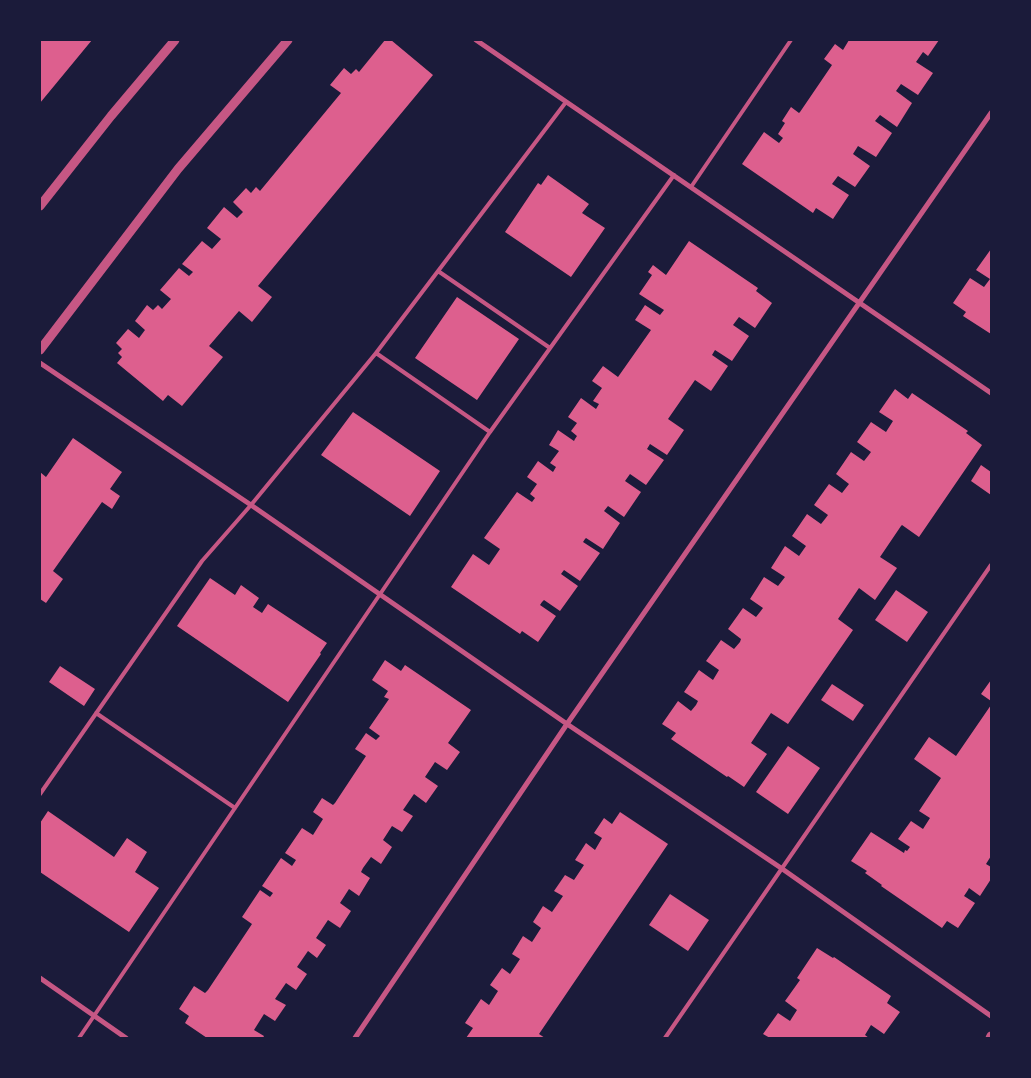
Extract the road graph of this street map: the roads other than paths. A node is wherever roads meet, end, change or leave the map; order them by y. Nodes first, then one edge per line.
1 (175, 40) edge
2 (288, 40) edge
3 (476, 40) edge
4 (791, 40) edge
5 (566, 102) junction
6 (991, 113) edge
7 (674, 175) junction
8 (691, 187) junction
9 (40, 206) edge
10 (438, 271) junction
11 (860, 302) junction
12 (550, 348) junction
13 (40, 350) edge
14 (376, 353) junction
15 (40, 363) edge
16 (991, 393) edge
17 (490, 432) junction
18 (251, 505) junction
19 (991, 566) edge
20 (380, 594) junction
21 (96, 713) junction
22 (567, 724) junction
23 (40, 794) edge
24 (235, 808) junction
25 (781, 868) junction
26 (40, 978) edge
27 (94, 1016) junction
28 (991, 1016) edge
29 (79, 1038) edge
30 (126, 1038) edge
31 (355, 1038) edge
32 (665, 1038) edge

1 - 9 street
2 - 13 street
3 - 5 street
4 - 8 lane
5 - 7 street
5 - 10 lane
6 - 11 street
7 - 8 street
7 - 12 lane
8 - 11 street
10 - 12 lane
10 - 14 lane
11 - 16 street
11 - 22 street
12 - 17 lane
14 - 17 lane
14 - 18 lane
15 - 18 street
17 - 20 lane
18 - 20 street
18 - 21 lane
19 - 25 lane
20 - 22 street
20 - 24 lane
21 - 23 lane
21 - 24 lane
22 - 25 street
22 - 31 street
24 - 27 lane
25 - 28 street
25 - 32 lane
26 - 27 street
27 - 29 lane
27 - 30 street

